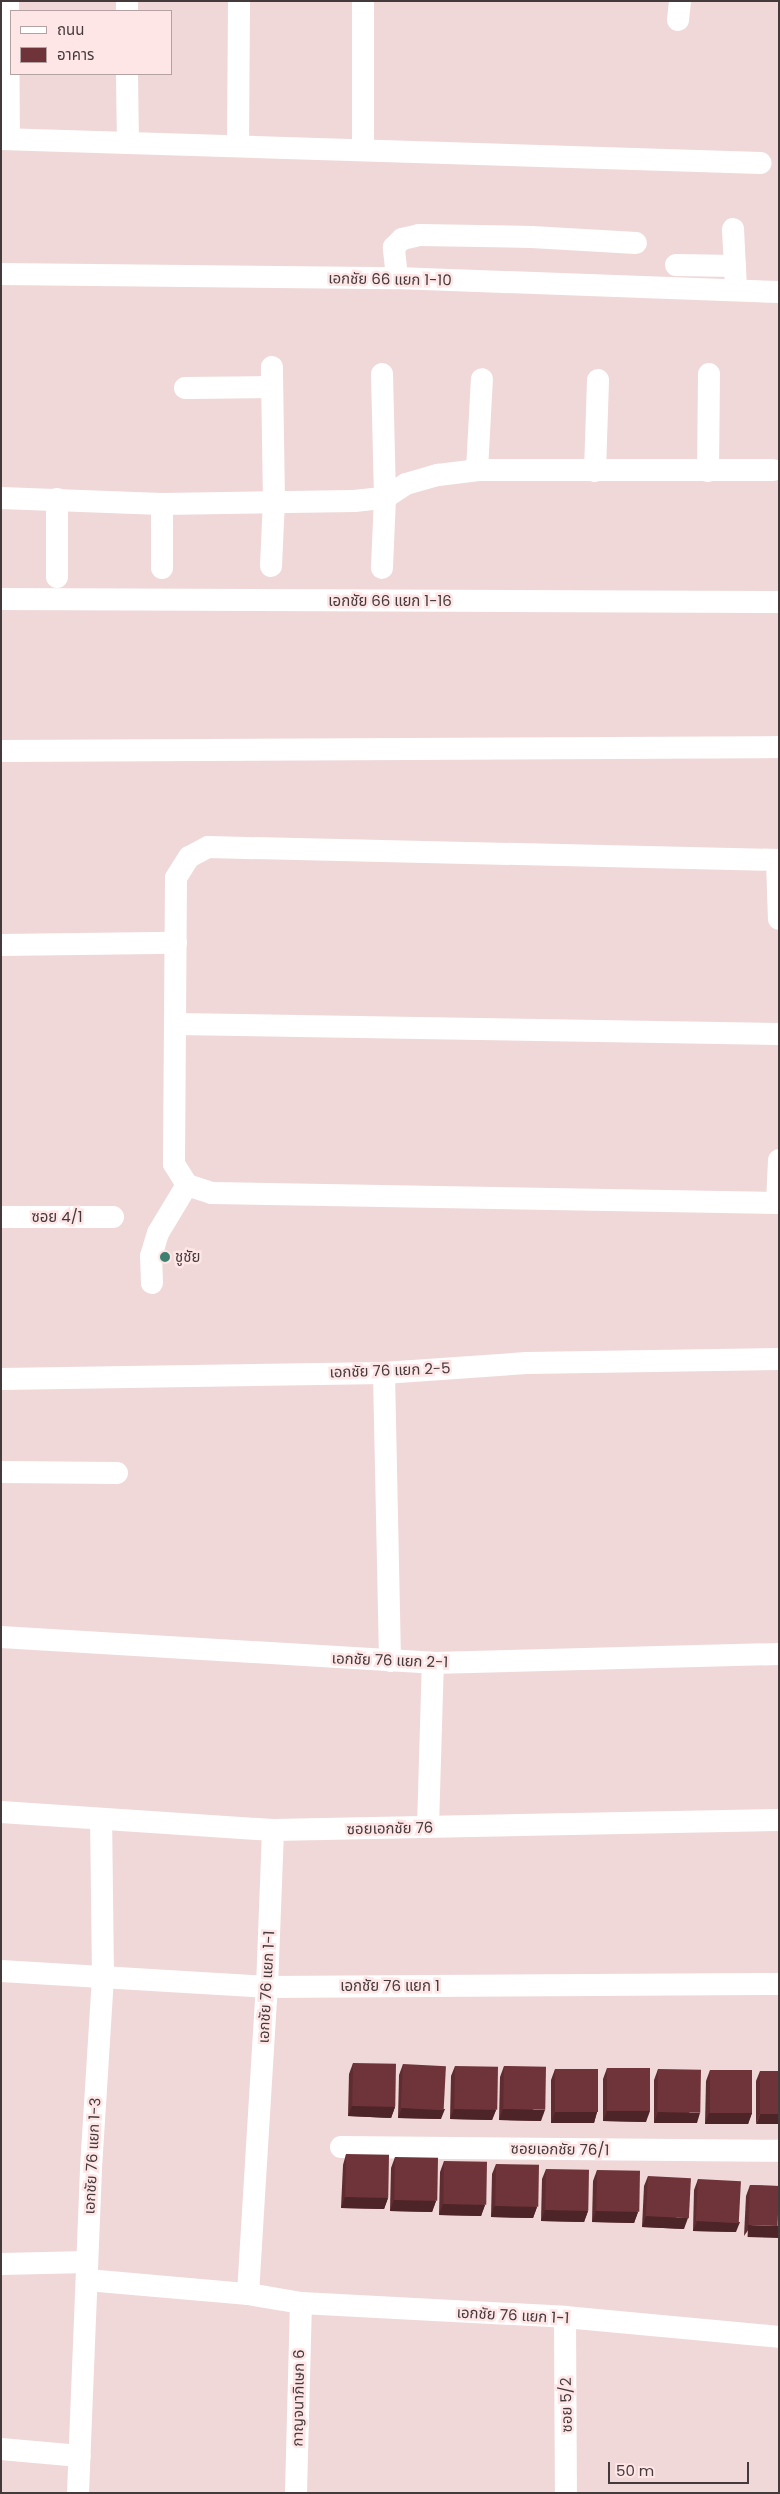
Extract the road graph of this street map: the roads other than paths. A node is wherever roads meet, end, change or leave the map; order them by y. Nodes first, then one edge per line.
1 (8, 1) edge
2 (239, 1) edge
3 (362, 1) edge
4 (127, 75) edge
5 (5, 139) edge
6 (128, 143) junction
7 (238, 146) junction
8 (363, 150) junction
9 (761, 163) dead end
10 (733, 229) dead end
11 (636, 243) dead end
12 (676, 265) dead end
13 (735, 266) junction
14 (1, 274) edge
15 (397, 278) junction
16 (736, 289) junction
17 (779, 292) edge
18 (382, 374) dead end
19 (709, 374) dead end
20 (482, 379) dead end
21 (598, 380) dead end
22 (185, 388) dead end
23 (477, 470) junction
24 (595, 470) junction
25 (772, 470) dead end
26 (708, 471) junction
27 (1, 498) edge
28 (385, 498) junction
29 (57, 499) junction
30 (274, 500) junction
31 (162, 504) junction
32 (271, 566) dead end
33 (162, 568) dead end
34 (382, 568) dead end
35 (57, 577) dead end
36 (1, 599) edge
37 (779, 602) edge
38 (779, 747) edge
39 (1, 751) edge
40 (778, 860) edge
41 (779, 919) edge
42 (176, 943) junction
43 (1, 945) edge
44 (175, 1024) junction
45 (779, 1034) edge
46 (779, 1160) edge
47 (187, 1185) junction
48 (778, 1203) edge
49 (1, 1217) edge
50 (113, 1217) dead end
51 (152, 1283) dead end
52 (779, 1359) edge
53 (384, 1373) junction
54 (1, 1379) edge
55 (1, 1472) edge
56 (117, 1474) dead end
57 (1, 1637) edge
58 (779, 1654) edge
59 (390, 1661) junction
60 (433, 1663) junction
61 (1, 1812) edge
62 (101, 1819) junction
63 (779, 1820) edge
64 (428, 1827) junction
65 (273, 1830) junction
66 (1, 1971) edge
67 (103, 1976) junction
68 (779, 1984) edge
69 (267, 1986) junction
70 (341, 2147) dead end
71 (779, 2152) edge
72 (1, 2264) edge
73 (87, 2271) junction
74 (248, 2294) junction
75 (301, 2303) junction
76 (565, 2317) junction
77 (779, 2338) edge
78 (1, 2449) edge
79 (80, 2456) junction
80 (78, 2493) edge
81 (296, 2493) edge
82 (566, 2493) edge

1 - 5 street
2 - 7 street
3 - 8 street
4 - 6 street
5 - 6 street
6 - 7 street
7 - 8 street
8 - 9 street
10 - 13 street
11 - 15 street
12 - 13 street
13 - 16 street
14 - 15 street, เอกชัย 66 แยก 1-10
15 - 16 street, เอกชัย 66 แยก 1-10
16 - 17 street, เอกชัย 66 แยก 1-10
18 - 28 street
19 - 26 street
20 - 23 street
21 - 24 street
22 - 30 street
23 - 24 street
23 - 28 street
24 - 26 street
25 - 26 street
27 - 29 street
28 - 30 street
28 - 34 street
29 - 31 street
29 - 35 street
30 - 31 street
30 - 32 street
31 - 33 street
36 - 37 street, เอกชัย 66 แยก 1-16
38 - 39 street
40 - 41 street
40 - 42 street
42 - 43 street
42 - 44 street
44 - 45 street
44 - 47 street
46 - 48 street
47 - 48 street
47 - 51 street
49 - 50 street, ซอย 4/1
52 - 53 street, เอกชัย 76 แยก 2-5
53 - 54 street, เอกชัย 76 แยก 2-5
53 - 59 street
55 - 56 street
57 - 59 street, เอกชัย 76 แยก 2-1
58 - 60 street, เอกชัย 76 แยก 2-1
59 - 60 street, เอกชัย 76 แยก 2-1
60 - 64 street
61 - 62 street, ซอยเอกชัย 76
62 - 65 street, ซอยเอกชัย 76
62 - 67 street, เอกชัย 76 แยก 1-3
63 - 64 street, ซอยเอกชัย 76
64 - 65 street, ซอยเอกชัย 76
65 - 69 street, เอกชัย 76 แยก 1-1
66 - 67 street, เอกชัย 76 แยก 1
67 - 69 street, เอกชัย 76 แยก 1
67 - 73 street, เอกชัย 76 แยก 1-3
68 - 69 street, เอกชัย 76 แยก 1
69 - 74 street, เอกชัย 76 แยก 1-1
70 - 71 street, ซอยเอกชัย 76/1
72 - 73 street, เอกชัย 76 แยก 1-1
73 - 74 street, เอกชัย 76 แยก 1-1
73 - 79 street, เอกชัย 76 แยก 1-3
74 - 75 street, เอกชัย 76 แยก 1-1
75 - 76 street, เอกชัย 76 แยก 1-1
75 - 81 street, กาญจนาภิเษก 6
76 - 77 street, เอกชัย 76 แยก 1-1
76 - 82 street, ซอย 5/2
78 - 79 street
79 - 80 street, เอกชัย 76 แยก 1-3

